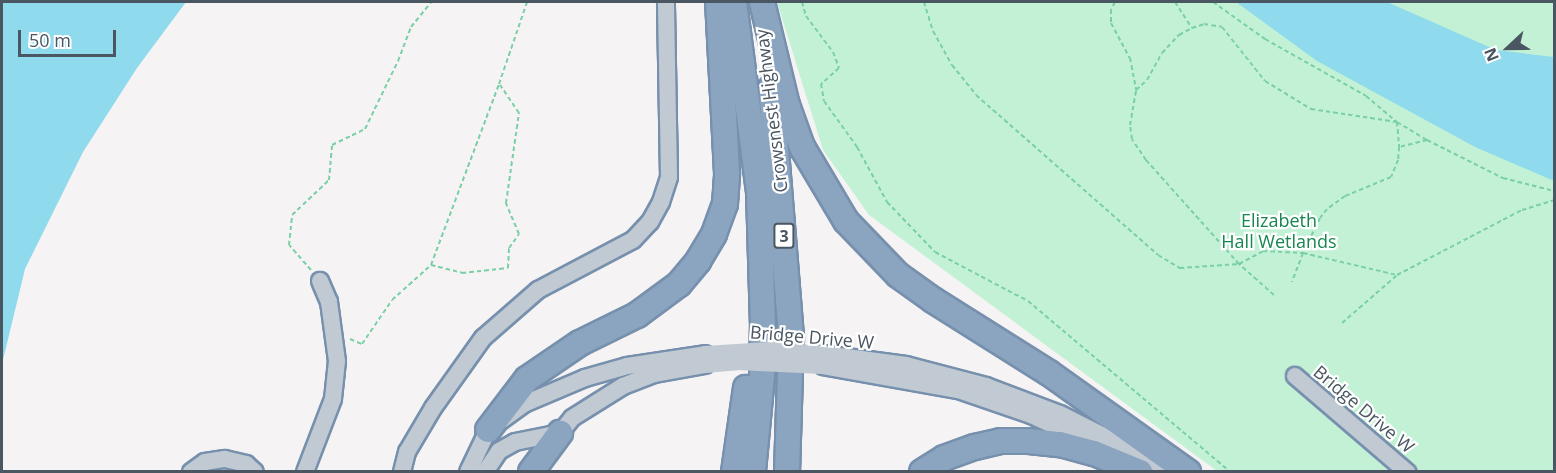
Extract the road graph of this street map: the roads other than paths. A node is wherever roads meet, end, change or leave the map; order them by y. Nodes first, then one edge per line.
1 (666, 2) edge
2 (718, 2) edge
3 (734, 2) edge
4 (756, 2) edge
5 (762, 2) edge
6 (754, 149) junction
7 (320, 281) road end
8 (705, 359) junction
9 (823, 360) junction
10 (1295, 376) dead end
11 (488, 430) junction
12 (560, 433) junction
13 (191, 471) edge
14 (255, 471) edge
15 (305, 471) edge
16 (402, 471) edge
17 (468, 471) edge
18 (485, 471) edge
19 (531, 471) edge
20 (734, 471) edge
21 (753, 471) edge
22 (788, 471) edge
23 (922, 471) edge
24 (1140, 471) edge
25 (1146, 471) edge
26 (1175, 471) edge
27 (1188, 471) edge
28 (1407, 471) edge

1 - 16 street
2 - 11 highway
3 - 6 highway, Crowsnest Highway / 3
4 - 22 highway, Crowsnest Highway / 3
5 - 27 highway
6 - 20 highway
6 - 21 highway, Crowsnest Highway / 3
7 - 15 street
8 - 9 street, Bridge Drive W, bridge
8 - 11 street, Bridge Drive W
8 - 12 street, Bridge Drive W
9 - 25 street, Bridge Drive W
9 - 26 street, Bridge Drive W
10 - 28 street, Bridge Drive W
11 - 17 street, Bridge Drive W
12 - 18 street
12 - 19 highway
13 - 14 street
23 - 24 highway

